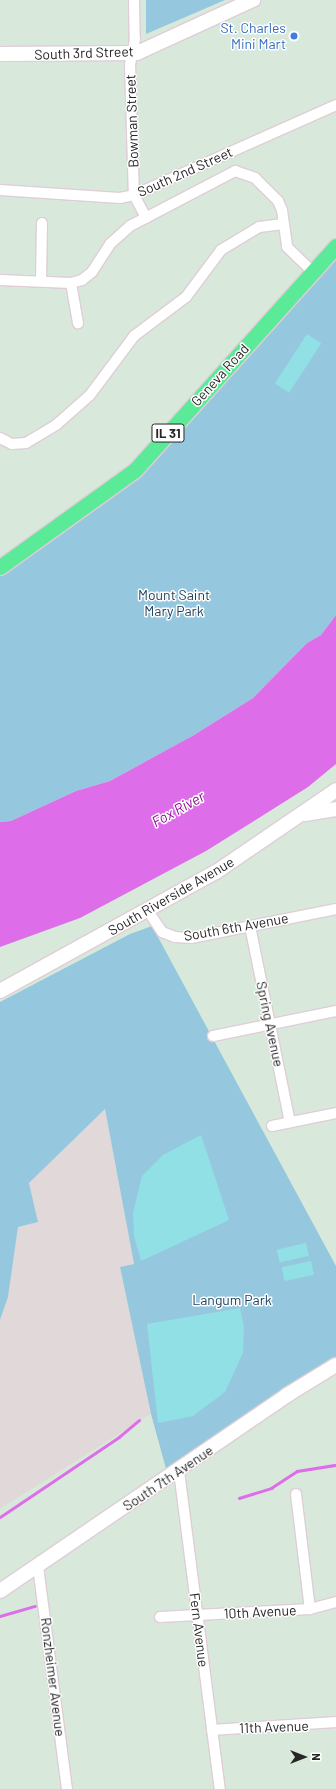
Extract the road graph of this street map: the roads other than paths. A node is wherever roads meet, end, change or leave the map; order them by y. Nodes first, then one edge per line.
1 (134, 0) edge
2 (253, 0) edge
3 (132, 53) junction
4 (0, 54) edge
5 (336, 105) edge
6 (0, 190) edge
7 (134, 195) junction
8 (146, 218) junction
9 (42, 222) dead end
10 (283, 224) junction
11 (336, 246) edge
12 (313, 272) junction
13 (0, 280) edge
14 (41, 280) junction
15 (71, 283) junction
16 (78, 323) dead end
17 (0, 438) edge
18 (0, 566) edge
19 (336, 790) edge
20 (336, 809) edge
21 (300, 815) junction
22 (336, 909) edge
23 (148, 911) junction
24 (250, 926) junction
25 (0, 991) edge
26 (336, 1011) edge
27 (270, 1024) junction
28 (213, 1036) dead end
29 (336, 1113) edge
30 (290, 1122) junction
31 (272, 1126) dead end
32 (336, 1365) edge
33 (179, 1471) junction
34 (296, 1494) dead end
35 (38, 1566) junction
36 (0, 1591) edge
37 (336, 1602) edge
38 (310, 1610) junction
39 (197, 1615) junction
40 (160, 1617) dead end
41 (336, 1722) edge
42 (212, 1730) junction
43 (67, 1789) edge
44 (220, 1789) edge

1 - 3 street, Bowman Street
2 - 3 street, South 3rd Street
3 - 4 street, South 3rd Street
3 - 7 street, Bowman Street
5 - 7 street, South 2nd Street
6 - 7 street, South 2nd Street
7 - 8 street
8 - 10 street
8 - 15 street
9 - 14 street
10 - 12 street
10 - 17 street
11 - 12 main road, Geneva Road / IL 31
12 - 18 main road, Geneva Road / IL 31
13 - 14 street
14 - 15 street
15 - 16 street
19 - 21 street, South Riverside Avenue
20 - 21 street
21 - 23 street, South Riverside Avenue
22 - 24 street, South 6th Avenue
23 - 24 street, South 6th Avenue
23 - 25 street, South Riverside Avenue
24 - 27 street, Spring Avenue
26 - 27 street
27 - 28 street
27 - 30 street, Spring Avenue
29 - 30 street
30 - 31 street
32 - 33 street, South 7th Avenue
33 - 35 street, South 7th Avenue
33 - 39 street, Fern Avenue
34 - 38 street
35 - 36 street, South 7th Avenue
35 - 43 street, Ronzheimer Avenue
37 - 38 street, 10th Avenue
38 - 39 street, 10th Avenue
39 - 40 street, 10th Avenue
39 - 42 street, Fern Avenue
41 - 42 street, 11th Avenue
42 - 44 street, Fern Avenue

